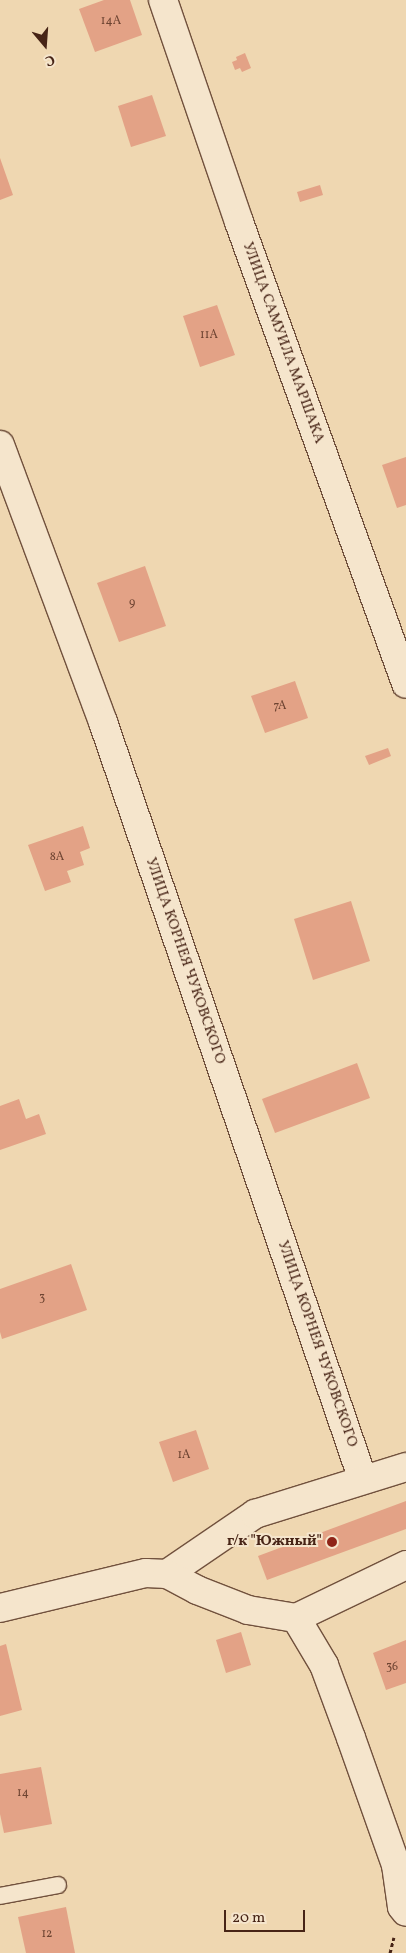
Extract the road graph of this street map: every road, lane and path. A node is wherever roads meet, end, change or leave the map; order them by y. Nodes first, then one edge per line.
1 (163, 0) edge
2 (0, 445) edge
3 (406, 684) edge
4 (406, 1467) edge
5 (363, 1480) junction
6 (406, 1565) edge
7 (167, 1574) junction
8 (0, 1608) edge
9 (296, 1618) junction
10 (401, 1863) edge
11 (58, 1884) dead end
12 (0, 1896) edge
13 (406, 1912) edge

1 - 3 street, УЛИЦА САМУИЛА МАРШАКА
2 - 5 street, УЛИЦА КОРНЕЯ ЧУКОВСКОГО
4 - 5 street
5 - 7 street
6 - 9 street
7 - 8 street
7 - 9 street
9 - 10 street
10 - 13 street
11 - 12 lane

